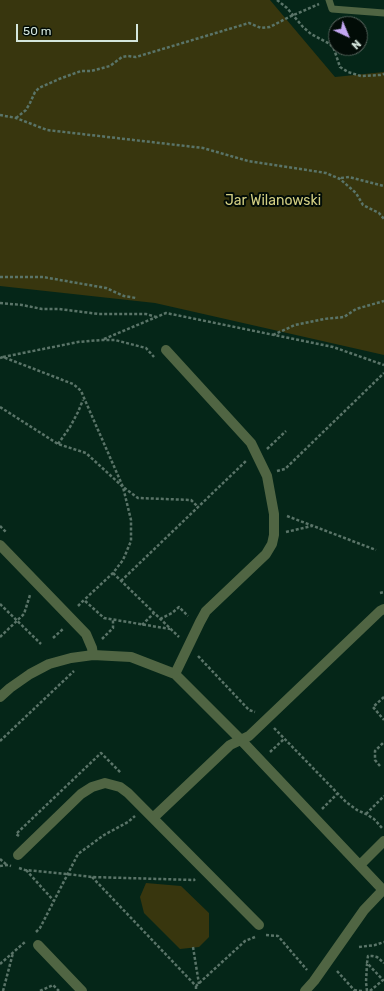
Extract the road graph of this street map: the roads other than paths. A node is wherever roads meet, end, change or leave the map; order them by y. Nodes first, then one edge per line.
1 (329, 0) edge
2 (384, 13) edge
3 (166, 350) dead end
4 (0, 545) edge
5 (384, 609) edge
6 (89, 653) junction
7 (176, 674) junction
8 (0, 697) edge
9 (242, 740) junction
10 (153, 818) junction
11 (384, 841) edge
12 (18, 855) dead end
13 (360, 865) junction
14 (383, 891) edge
15 (261, 930) road end
16 (38, 945) dead end
17 (82, 991) edge
18 (305, 991) edge

1 - 2 lane
3 - 7 street
4 - 6 street
5 - 9 street
6 - 7 street
6 - 8 street
7 - 9 street
9 - 10 street
9 - 13 street
10 - 12 street
10 - 15 street
11 - 13 street
13 - 14 street
14 - 18 street
16 - 17 street

